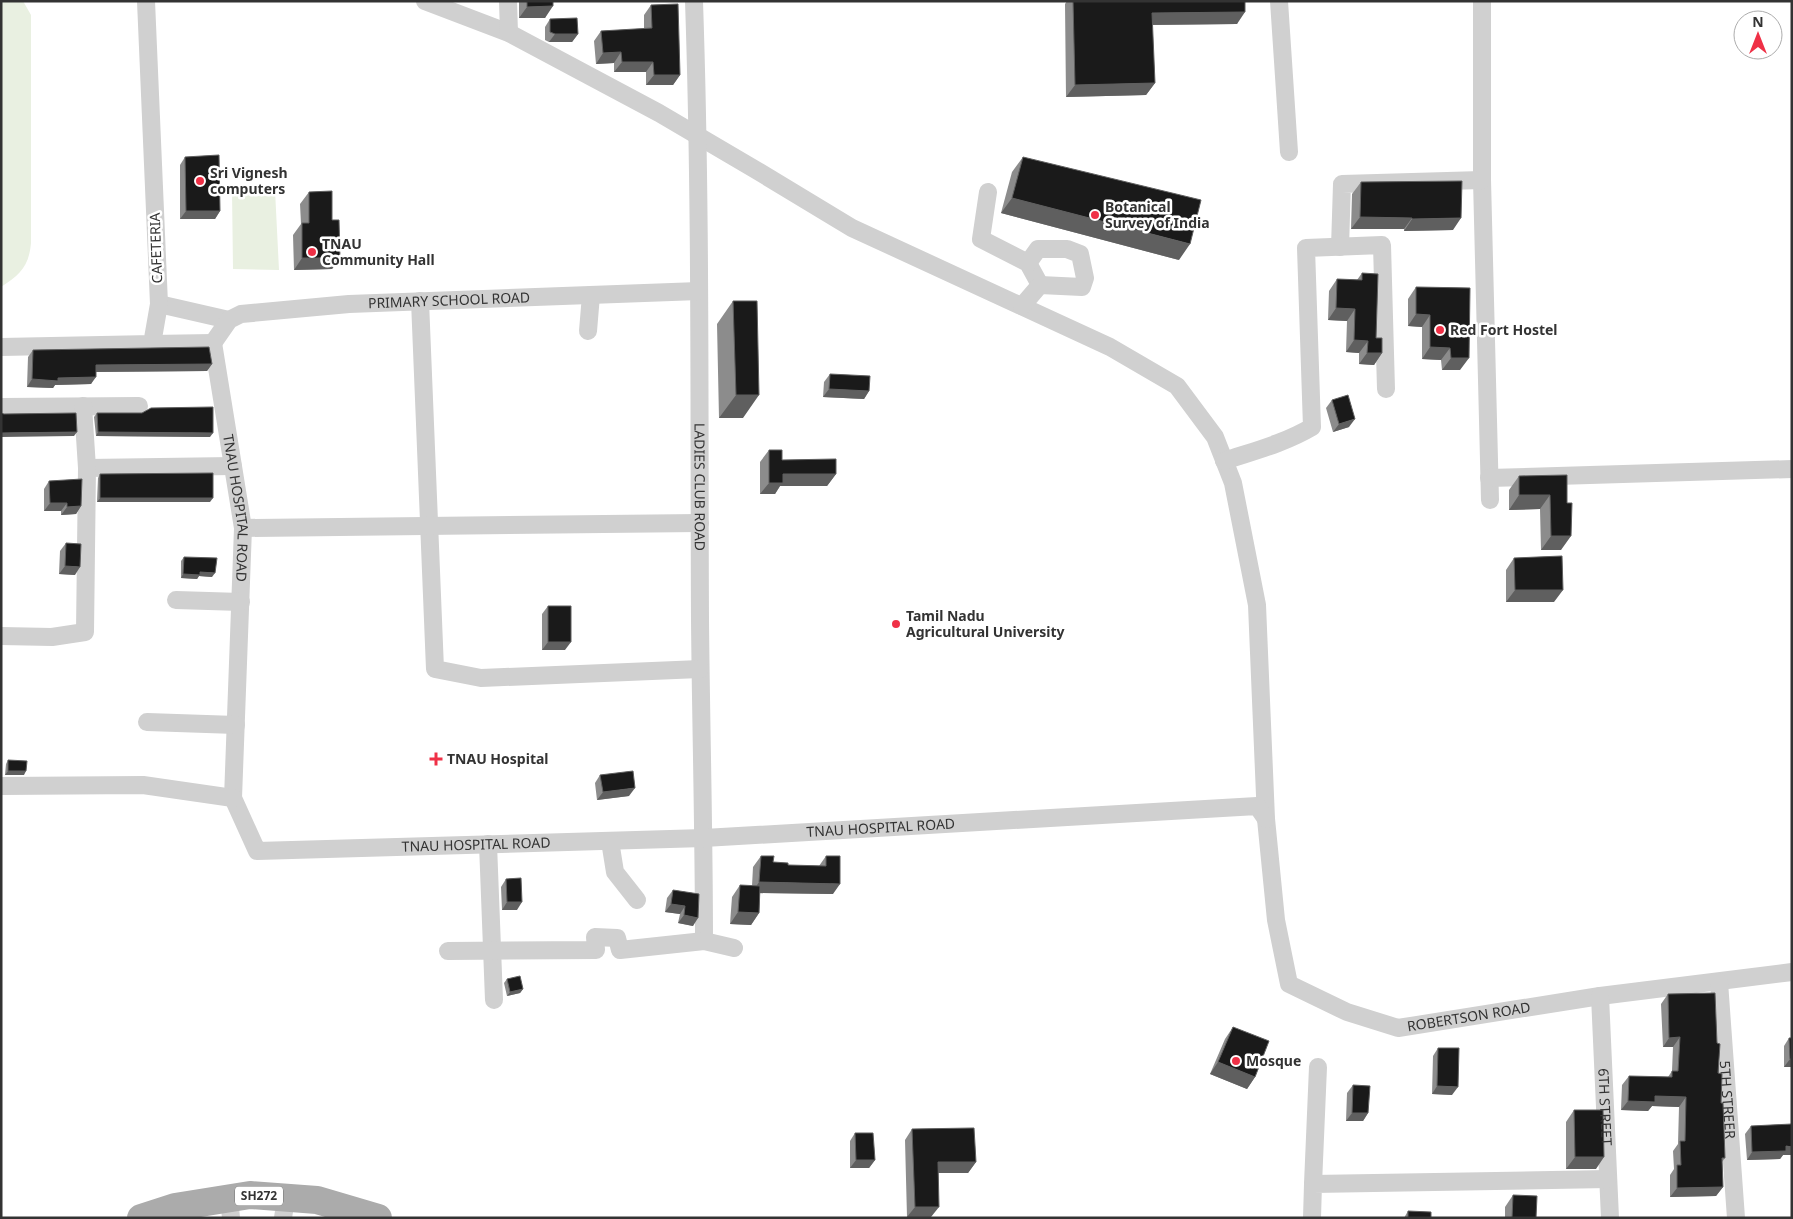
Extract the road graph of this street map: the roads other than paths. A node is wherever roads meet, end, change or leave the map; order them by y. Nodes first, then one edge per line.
1 (146, 1) edge
2 (425, 1) edge
3 (508, 1) edge
4 (694, 1) edge
5 (1279, 1) edge
6 (1482, 1) edge
7 (509, 34) junction
8 (698, 136) junction
9 (1289, 152) dead end
10 (1482, 180) junction
11 (988, 192) dead end
12 (1340, 247) junction
13 (1028, 263) junction
14 (1040, 285) junction
15 (699, 291) junction
16 (591, 295) junction
17 (420, 302) junction
18 (159, 304) junction
19 (1022, 306) junction
20 (229, 320) junction
21 (588, 331) dead end
22 (213, 343) junction
23 (152, 344) junction
24 (1, 347) edge
25 (1386, 390) dead end
26 (1, 406) edge
27 (83, 406) junction
28 (139, 406) dead end
29 (1224, 461) junction
30 (233, 466) junction
31 (87, 468) junction
32 (1792, 469) edge
33 (1490, 478) junction
34 (1490, 500) dead end
35 (700, 523) junction
36 (429, 526) junction
37 (243, 528) junction
38 (176, 600) dead end
39 (241, 602) junction
40 (1, 636) edge
41 (700, 668) junction
42 (146, 722) dead end
43 (236, 725) junction
44 (1, 786) edge
45 (234, 798) junction
46 (1266, 819) junction
47 (704, 838) junction
48 (610, 841) junction
49 (488, 844) junction
50 (637, 900) dead end
51 (704, 941) junction
52 (734, 948) dead end
53 (448, 951) dead end
54 (492, 951) junction
55 (1792, 972) edge
56 (1719, 982) junction
57 (1600, 996) junction
58 (494, 1000) dead end
59 (1318, 1067) dead end
60 (1608, 1179) junction
61 (1313, 1184) junction
62 (230, 1208) edge
63 (285, 1208) edge
64 (365, 1216) edge
65 (140, 1218) edge
66 (1312, 1218) edge
67 (1610, 1218) edge
68 (1736, 1218) edge

1 - 18 street, CAFETERIA
2 - 7 street
3 - 7 street
4 - 8 street, LADIES CLUB ROAD
5 - 9 street
6 - 10 street
7 - 8 street
8 - 15 street, LADIES CLUB ROAD
8 - 19 street
10 - 12 street
10 - 33 street
11 - 13 street
12 - 25 street
12 - 29 street
13 - 14 street
13 - 14 street
14 - 19 street
15 - 16 street, PRIMARY SCHOOL ROAD
15 - 35 street, LADIES CLUB ROAD
16 - 17 street, PRIMARY SCHOOL ROAD
16 - 21 street
17 - 20 street, PRIMARY SCHOOL ROAD
17 - 36 street
18 - 20 street
18 - 23 street, CAFETERIA
19 - 29 street
20 - 22 street
22 - 23 street
22 - 30 street, TNAU HOSPITAL ROAD
23 - 24 street
26 - 27 street
27 - 28 street
27 - 31 street
29 - 46 street
30 - 31 street
30 - 37 street, TNAU HOSPITAL ROAD
31 - 40 street
32 - 33 street
33 - 34 street
35 - 36 street
35 - 41 street, LADIES CLUB ROAD
36 - 37 street
36 - 41 street
37 - 39 street, TNAU HOSPITAL ROAD
38 - 39 street
39 - 43 street, TNAU HOSPITAL ROAD
41 - 47 street, LADIES CLUB ROAD
42 - 43 street
43 - 45 street, TNAU HOSPITAL ROAD
44 - 45 street
45 - 49 street, TNAU HOSPITAL ROAD
46 - 47 street, TNAU HOSPITAL ROAD
46 - 57 street, ROBERTSON ROAD
47 - 48 street, TNAU HOSPITAL ROAD
47 - 51 street, LADIES CLUB ROAD
48 - 49 street, TNAU HOSPITAL ROAD
48 - 50 street
49 - 54 street
51 - 52 street
51 - 54 street
53 - 54 street
54 - 58 street
55 - 56 street, ROBERTSON ROAD
56 - 57 street, ROBERTSON ROAD
56 - 68 street, 5TH STREER
57 - 60 street, 6TH STREET
59 - 61 street
60 - 61 street
60 - 67 street, 6TH STREET
61 - 66 street
62 - 63 main road, SH272
62 - 65 main road, SH272
63 - 64 main road, SH272

